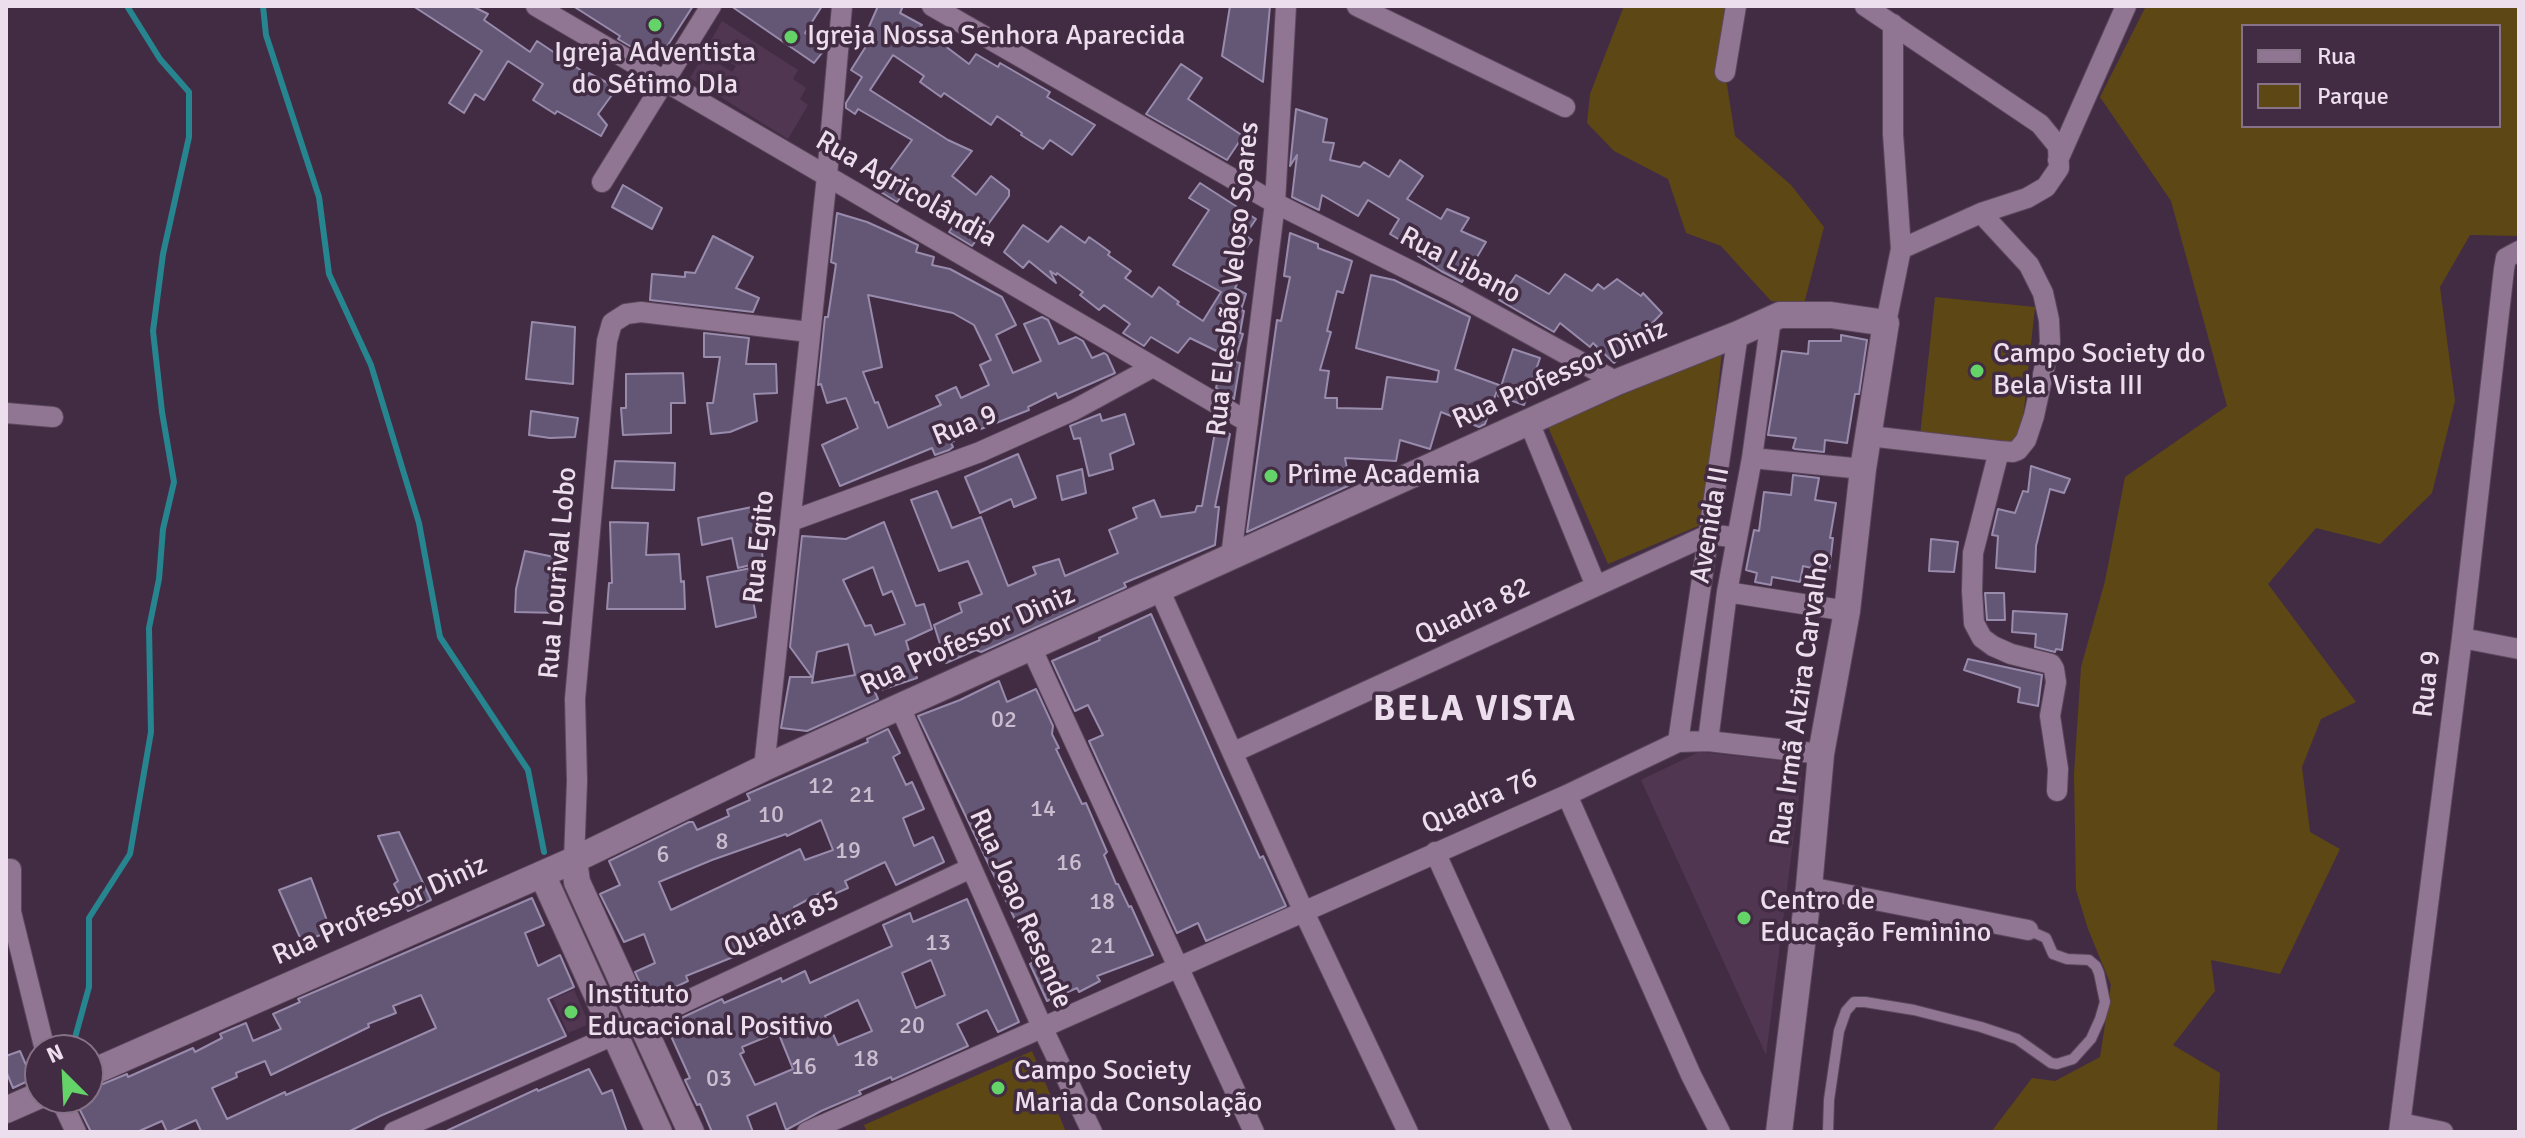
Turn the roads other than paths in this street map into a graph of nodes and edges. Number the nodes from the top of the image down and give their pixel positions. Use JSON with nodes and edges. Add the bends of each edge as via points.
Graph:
{"nodes":[{"id":1,"x":536,"y":6,"type":"edge"},
{"id":2,"x":711,"y":6,"type":"edge"},
{"id":3,"x":842,"y":6,"type":"edge"},
{"id":4,"x":932,"y":6,"type":"edge"},
{"id":5,"x":1286,"y":6,"type":"edge"},
{"id":6,"x":1357,"y":6,"type":"edge"},
{"id":7,"x":1736,"y":6,"type":"edge"},
{"id":8,"x":1865,"y":6,"type":"edge"},
{"id":9,"x":2126,"y":6,"type":"edge"},
{"id":10,"x":1893,"y":24,"type":"junction"},
{"id":11,"x":1725,"y":72,"type":"dead end"},
{"id":12,"x":664,"y":81,"type":"junction"},
{"id":13,"x":1565,"y":107,"type":"dead end"},
{"id":14,"x":2058,"y":160,"type":"junction"},
{"id":15,"x":827,"y":176,"type":"junction"},
{"id":16,"x":602,"y":182,"type":"dead end"},
{"id":17,"x":1275,"y":203,"type":"junction"},
{"id":18,"x":1981,"y":213,"type":"junction"},
{"id":19,"x":1901,"y":249,"type":"junction"},
{"id":20,"x":2519,"y":251,"type":"edge"},
{"id":21,"x":1771,"y":319,"type":"junction"},
{"id":22,"x":1886,"y":323,"type":"junction"},
{"id":23,"x":809,"y":332,"type":"junction"},
{"id":24,"x":1738,"y":334,"type":"junction"},
{"id":25,"x":1153,"y":367,"type":"junction"},
{"id":26,"x":1617,"y":382,"type":"junction"},
{"id":27,"x":6,"y":413,"type":"edge"},
{"id":28,"x":53,"y":417,"type":"dead end"},
{"id":29,"x":1248,"y":422,"type":"junction"},
{"id":30,"x":1529,"y":422,"type":"junction"},
{"id":31,"x":1869,"y":436,"type":"junction"},
{"id":32,"x":1999,"y":451,"type":"junction"},
{"id":33,"x":1752,"y":458,"type":"junction"},
{"id":34,"x":1863,"y":469,"type":"junction"},
{"id":35,"x":791,"y":521,"type":"junction"},
{"id":36,"x":1710,"y":534,"type":"junction"},
{"id":37,"x":1737,"y":538,"type":"junction"},
{"id":38,"x":1231,"y":557,"type":"junction"},
{"id":39,"x":1596,"y":586,"type":"junction"},
{"id":40,"x":1159,"y":589,"type":"junction"},
{"id":41,"x":1727,"y":592,"type":"junction"},
{"id":42,"x":1847,"y":611,"type":"junction"},
{"id":43,"x":2462,"y":638,"type":"junction"},
{"id":44,"x":1031,"y":647,"type":"junction"},
{"id":45,"x":2519,"y":649,"type":"edge"},
{"id":46,"x":900,"y":707,"type":"junction"},
{"id":47,"x":1708,"y":741,"type":"junction"},
{"id":48,"x":1678,"y":742,"type":"junction"},
{"id":49,"x":1234,"y":752,"type":"junction"},
{"id":50,"x":1821,"y":754,"type":"junction"},
{"id":51,"x":764,"y":768,"type":"junction"},
{"id":52,"x":2057,"y":791,"type":"dead end"},
{"id":53,"x":1567,"y":795,"type":"junction"},
{"id":54,"x":1435,"y":852,"type":"junction"},
{"id":55,"x":574,"y":860,"type":"junction"},
{"id":56,"x":971,"y":868,"type":"junction"},
{"id":57,"x":9,"y":869,"type":"edge"},
{"id":58,"x":542,"y":874,"type":"junction"},
{"id":59,"x":1809,"y":887,"type":"junction"},
{"id":60,"x":1303,"y":910,"type":"junction"},
{"id":61,"x":2028,"y":930,"type":"joint"},
{"id":62,"x":1179,"y":968,"type":"junction"},
{"id":63,"x":642,"y":1022,"type":"junction"},
{"id":64,"x":1043,"y":1029,"type":"junction"},
{"id":65,"x":41,"y":1034,"type":"edge"},
{"id":66,"x":616,"y":1034,"type":"junction"},
{"id":67,"x":104,"y":1067,"type":"edge"},
{"id":68,"x":2400,"y":1128,"type":"edge"},
{"id":69,"x":394,"y":1132,"type":"edge"},
{"id":70,"x":659,"y":1132,"type":"edge"},
{"id":71,"x":691,"y":1132,"type":"edge"},
{"id":72,"x":807,"y":1132,"type":"edge"},
{"id":73,"x":1092,"y":1132,"type":"edge"},
{"id":74,"x":1254,"y":1132,"type":"edge"},
{"id":75,"x":1408,"y":1132,"type":"edge"},
{"id":76,"x":1562,"y":1132,"type":"edge"},
{"id":77,"x":1720,"y":1132,"type":"edge"},
{"id":78,"x":1779,"y":1132,"type":"edge"},
{"id":79,"x":1828,"y":1132,"type":"edge"},
{"id":80,"x":2443,"y":1132,"type":"edge"}],
"edges":[{"from":1,"to":12,"type":"street","name":"Rua Agricolândia"},
{"from":2,"to":12,"type":"street"},
{"from":3,"to":15,"type":"street","name":"Rua Egito"},
{"from":4,"to":17,"type":"street","name":"Rua Libano"},
{"from":5,"to":17,"type":"street","name":"Rua Elesbão Veloso Soares"},
{"from":6,"to":13,"type":"street"},
{"from":7,"to":11,"type":"street"},
{"from":8,"to":10,"type":"street"},
{"from":9,"to":14,"type":"street"},
{"from":10,"to":14,"type":"street","via":[[2040,124],[2058,146]]},
{"from":10,"to":19,"type":"street"},
{"from":12,"to":15,"type":"street","name":"Rua Agricolândia"},
{"from":12,"to":16,"type":"street"},
{"from":14,"to":18,"type":"street","via":[[2059,168],[2046,187]]},
{"from":15,"to":23,"type":"street","name":"Rua Egito"},
{"from":15,"to":25,"type":"street","name":"Rua Agricolândia"},
{"from":17,"to":26,"type":"street","name":"Rua Libano"},
{"from":17,"to":29,"type":"street","name":"Rua Elesbão Veloso Soares"},
{"from":18,"to":19,"type":"street"},
{"from":18,"to":32,"type":"street","via":[[2029,265],[2049,320],[2050,342],[2029,434],[2018,450]]},
{"from":19,"to":22,"type":"street"},
{"from":20,"to":43,"type":"street","name":"Rua 9","via":[[2506,258],[2504,269]]},
{"from":21,"to":22,"type":"street","name":"Rua Professor Diniz","via":[[1786,313]]},
{"from":21,"to":24,"type":"street","name":"Rua Professor Diniz"},
{"from":21,"to":33,"type":"street","name":"Avenida II"},
{"from":22,"to":31,"type":"street","name":"Rua Irmã Alzira Carvalho"},
{"from":23,"to":35,"type":"street","name":"Rua Egito"},
{"from":23,"to":55,"type":"street","name":"Rua Lourival Lobo","via":[[641,312],[617,318],[609,332],[575,699]]},
{"from":24,"to":26,"type":"street","name":"Rua Professor Diniz"},
{"from":24,"to":36,"type":"street","name":"Avenida II"},
{"from":25,"to":29,"type":"street","name":"Rua Agricolândia"},
{"from":25,"to":35,"type":"street","name":"Rua 9","via":[[980,452]]},
{"from":26,"to":30,"type":"street","name":"Rua Professor Diniz"},
{"from":27,"to":28,"type":"street"},
{"from":29,"to":38,"type":"street","name":"Rua Elesbão Veloso Soares"},
{"from":30,"to":38,"type":"street","name":"Rua Professor Diniz"},
{"from":30,"to":39,"type":"street"},
{"from":31,"to":32,"type":"street"},
{"from":31,"to":34,"type":"street","name":"Rua Irmã Alzira Carvalho"},
{"from":32,"to":52,"type":"street","via":[[1973,553],[1974,623],[1993,646],[2054,669],[2050,716]]},
{"from":33,"to":34,"type":"street"},
{"from":33,"to":37,"type":"street","name":"Avenida II"},
{"from":34,"to":42,"type":"street","name":"Rua Irmã Alzira Carvalho"},
{"from":35,"to":51,"type":"street","name":"Rua Egito"},
{"from":36,"to":37,"type":"street"},
{"from":36,"to":39,"type":"street","name":"Quadra 82"},
{"from":36,"to":48,"type":"street","name":"Avenida II"},
{"from":37,"to":41,"type":"street","name":"Avenida II"},
{"from":38,"to":40,"type":"street","name":"Rua Professor Diniz"},
{"from":39,"to":49,"type":"street","name":"Quadra 82"},
{"from":40,"to":44,"type":"street","name":"Rua Professor Diniz"},
{"from":40,"to":49,"type":"street"},
{"from":41,"to":42,"type":"street"},
{"from":41,"to":47,"type":"street","name":"Avenida II"},
{"from":42,"to":50,"type":"street","name":"Rua Irmã Alzira Carvalho"},
{"from":43,"to":45,"type":"street"},
{"from":43,"to":68,"type":"street","name":"Rua 9"},
{"from":44,"to":46,"type":"street","name":"Rua Professor Diniz"},
{"from":44,"to":62,"type":"street"},
{"from":46,"to":51,"type":"street","name":"Rua Professor Diniz"},
{"from":46,"to":56,"type":"street","name":"Rua Joao Resende"},
{"from":47,"to":48,"type":"street"},
{"from":47,"to":50,"type":"street"},
{"from":48,"to":53,"type":"street","name":"Quadra 76"},
{"from":49,"to":60,"type":"street"},
{"from":50,"to":59,"type":"street","name":"Rua Irmã Alzira Carvalho"},
{"from":51,"to":55,"type":"street","name":"Rua Professor Diniz"},
{"from":53,"to":54,"type":"street","name":"Quadra 76"},
{"from":53,"to":77,"type":"street"},
{"from":54,"to":60,"type":"street","name":"Quadra 76"},
{"from":54,"to":76,"type":"street"},
{"from":55,"to":58,"type":"street","name":"Rua Professor Diniz"},
{"from":55,"to":63,"type":"street","via":[[577,882]]},
{"from":56,"to":63,"type":"street","name":"Quadra 85"},
{"from":56,"to":64,"type":"street","name":"Rua Joao Resende"},
{"from":57,"to":65,"type":"street","via":[[11,912]]},
{"from":58,"to":66,"type":"street"},
{"from":58,"to":67,"type":"street","name":"Rua Professor Diniz"},
{"from":59,"to":61,"type":"street"},
{"from":59,"to":78,"type":"street","name":"Rua Irmã Alzira Carvalho"},
{"from":60,"to":62,"type":"street","name":"Quadra 76"},
{"from":60,"to":75,"type":"street"},
{"from":61,"to":79,"type":"lane","via":[[2046,938],[2053,954],[2089,960],[2099,973],[2105,1002],[2100,1019],[2073,1059],[2051,1063],[2017,1039],[1981,1027],[1854,1002],[1839,1031]]},
{"from":62,"to":64,"type":"street","name":"Quadra 76"},
{"from":62,"to":74,"type":"street"},
{"from":63,"to":66,"type":"street","name":"Quadra 85"},
{"from":63,"to":71,"type":"street"},
{"from":64,"to":72,"type":"street","name":"Quadra 76"},
{"from":64,"to":73,"type":"street","name":"Rua Joao Resende"},
{"from":66,"to":69,"type":"street","name":"Quadra 85"},
{"from":66,"to":70,"type":"street"},
{"from":68,"to":80,"type":"street"}]}
